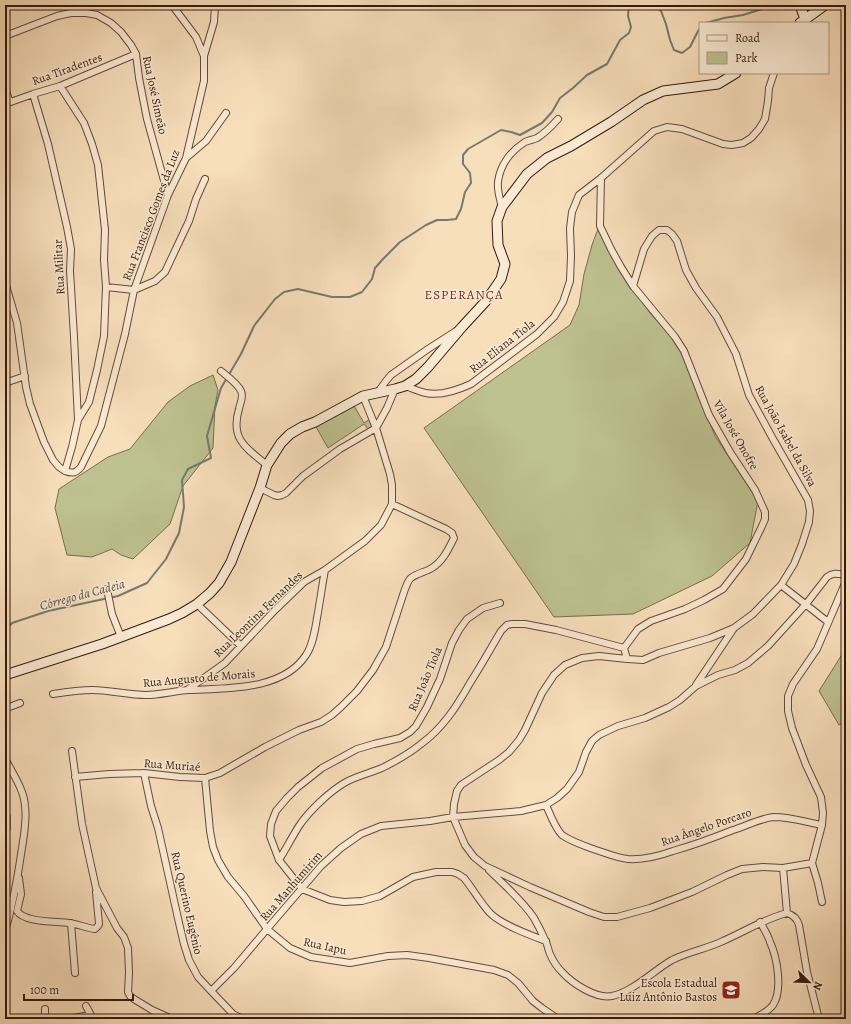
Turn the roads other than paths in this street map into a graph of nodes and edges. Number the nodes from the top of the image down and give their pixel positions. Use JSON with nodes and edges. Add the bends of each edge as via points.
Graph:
{"nodes":[{"id":1,"x":171,"y":5,"type":"edge"},
{"id":2,"x":215,"y":5,"type":"edge"},
{"id":3,"x":825,"y":5,"type":"edge"},
{"id":4,"x":801,"y":6,"type":"edge"},
{"id":5,"x":802,"y":21,"type":"edge"},
{"id":6,"x":5,"y":36,"type":"edge"},
{"id":7,"x":136,"y":54,"type":"junction"},
{"id":8,"x":204,"y":56,"type":"junction"},
{"id":9,"x":734,"y":74,"type":"edge"},
{"id":10,"x":774,"y":74,"type":"edge"},
{"id":11,"x":60,"y":86,"type":"junction"},
{"id":12,"x":5,"y":90,"type":"edge"},
{"id":13,"x":33,"y":94,"type":"junction"},
{"id":14,"x":8,"y":103,"type":"edge"},
{"id":15,"x":226,"y":113,"type":"dead end"},
{"id":16,"x":558,"y":119,"type":"dead end"},
{"id":17,"x":186,"y":158,"type":"junction"},
{"id":18,"x":601,"y":178,"type":"junction"},
{"id":19,"x":205,"y":179,"type":"dead end"},
{"id":20,"x":168,"y":195,"type":"junction"},
{"id":21,"x":502,"y":207,"type":"junction"},
{"id":22,"x":5,"y":282,"type":"edge"},
{"id":23,"x":633,"y":286,"type":"junction"},
{"id":24,"x":106,"y":287,"type":"junction"},
{"id":25,"x":134,"y":290,"type":"junction"},
{"id":26,"x":462,"y":327,"type":"junction"},
{"id":27,"x":223,"y":373,"type":"dead end"},
{"id":28,"x":25,"y":376,"type":"junction"},
{"id":29,"x":5,"y":383,"type":"edge"},
{"id":30,"x":405,"y":386,"type":"junction"},
{"id":31,"x":395,"y":389,"type":"junction"},
{"id":32,"x":378,"y":392,"type":"junction"},
{"id":33,"x":363,"y":396,"type":"junction"},
{"id":34,"x":78,"y":420,"type":"junction"},
{"id":35,"x":376,"y":428,"type":"junction"},
{"id":36,"x":267,"y":464,"type":"junction"},
{"id":37,"x":65,"y":471,"type":"junction"},
{"id":38,"x":260,"y":488,"type":"junction"},
{"id":39,"x":392,"y":504,"type":"junction"},
{"id":40,"x":325,"y":570,"type":"junction"},
{"id":41,"x":846,"y":575,"type":"edge"},
{"id":42,"x":846,"y":581,"type":"edge"},
{"id":43,"x":781,"y":585,"type":"junction"},
{"id":44,"x":108,"y":592,"type":"dead end"},
{"id":45,"x":500,"y":603,"type":"dead end"},
{"id":46,"x":197,"y":604,"type":"junction"},
{"id":47,"x":806,"y":604,"type":"junction"},
{"id":48,"x":828,"y":622,"type":"junction"},
{"id":49,"x":734,"y":628,"type":"junction"},
{"id":50,"x":121,"y":637,"type":"junction"},
{"id":51,"x":241,"y":646,"type":"junction"},
{"id":52,"x":624,"y":648,"type":"junction"},
{"id":53,"x":626,"y":659,"type":"junction"},
{"id":54,"x":5,"y":675,"type":"edge"},
{"id":55,"x":696,"y":686,"type":"junction"},
{"id":56,"x":188,"y":690,"type":"junction"},
{"id":57,"x":53,"y":694,"type":"dead end"},
{"id":58,"x":20,"y":703,"type":"dead end"},
{"id":59,"x":5,"y":710,"type":"edge"},
{"id":60,"x":72,"y":751,"type":"dead end"},
{"id":61,"x":5,"y":758,"type":"edge"},
{"id":62,"x":144,"y":773,"type":"junction"},
{"id":63,"x":75,"y":777,"type":"junction"},
{"id":64,"x":205,"y":778,"type":"junction"},
{"id":65,"x":546,"y":805,"type":"junction"},
{"id":66,"x":5,"y":816,"type":"edge"},
{"id":67,"x":454,"y":817,"type":"junction"},
{"id":68,"x":822,"y":825,"type":"junction"},
{"id":69,"x":5,"y":829,"type":"edge"},
{"id":70,"x":279,"y":860,"type":"junction"},
{"id":71,"x":812,"y":863,"type":"junction"},
{"id":72,"x":485,"y":866,"type":"junction"},
{"id":73,"x":783,"y":868,"type":"junction"},
{"id":74,"x":18,"y":871,"type":"junction"},
{"id":75,"x":96,"y":888,"type":"junction"},
{"id":76,"x":302,"y":889,"type":"junction"},
{"id":77,"x":822,"y":902,"type":"dead end"},
{"id":78,"x":787,"y":913,"type":"junction"},
{"id":79,"x":760,"y":922,"type":"junction"},
{"id":80,"x":71,"y":923,"type":"junction"},
{"id":81,"x":267,"y":929,"type":"junction"},
{"id":82,"x":5,"y":932,"type":"edge"},
{"id":83,"x":546,"y":941,"type":"junction"},
{"id":84,"x":75,"y":973,"type":"dead end"},
{"id":85,"x":211,"y":991,"type":"junction"},
{"id":86,"x":86,"y":1006,"type":"dead end"},
{"id":87,"x":45,"y":1009,"type":"dead end"},
{"id":88,"x":92,"y":1017,"type":"edge"},
{"id":89,"x":45,"y":1019,"type":"edge"},
{"id":90,"x":68,"y":1019,"type":"edge"},
{"id":91,"x":172,"y":1019,"type":"edge"},
{"id":92,"x":243,"y":1019,"type":"edge"},
{"id":93,"x":558,"y":1019,"type":"edge"},
{"id":94,"x":753,"y":1019,"type":"edge"},
{"id":95,"x":819,"y":1019,"type":"edge"}],
"edges":[{"from":1,"to":8,"type":"street","name":"Rua Francisco Gomes da Luz","via":[[196,37]]},
{"from":2,"to":8,"type":"street","via":[[214,22]]},
{"from":3,"to":5,"type":"street"},
{"from":4,"to":5,"type":"street"},
{"from":6,"to":7,"type":"street","name":"Rua José Simeão","via":[[57,16],[86,13],[98,15],[111,23],[121,32]]},
{"from":7,"to":11,"type":"street","name":"Rua Tiradentes"},
{"from":7,"to":20,"type":"street","name":"Rua José Simeão","via":[[147,119]]},
{"from":8,"to":17,"type":"street","name":"Rua Francisco Gomes da Luz","via":[[204,81]]},
{"from":9,"to":21,"type":"street","via":[[718,84],[663,91],[643,100],[571,146],[547,158],[527,174]]},
{"from":10,"to":18,"type":"street","name":"Rua Eliana Tiola","via":[[765,119],[751,138],[743,143],[732,146],[682,129],[667,127],[654,131]]},
{"from":11,"to":13,"type":"street","name":"Rua Tiradentes"},
{"from":11,"to":24,"type":"street","via":[[84,124],[98,165],[105,230]]},
{"from":12,"to":14,"type":"street"},
{"from":13,"to":14,"type":"street","name":"Rua Tiradentes"},
{"from":13,"to":34,"type":"street","name":"Rua Militar","via":[[48,144],[71,249]]},
{"from":15,"to":17,"type":"street","via":[[206,141]]},
{"from":16,"to":21,"type":"street","via":[[552,127],[511,153],[502,168],[498,183]]},
{"from":17,"to":20,"type":"street","name":"Rua Francisco Gomes da Luz"},
{"from":18,"to":23,"type":"street","name":"Vila José Onofre","via":[[600,226]]},
{"from":18,"to":30,"type":"street","name":"Rua Eliana Tiola","via":[[579,195],[572,212],[570,281],[563,302],[554,317],[537,334],[471,384],[459,390],[427,394]]},
{"from":19,"to":25,"type":"street","via":[[165,272],[155,281]]},
{"from":20,"to":25,"type":"street","name":"Rua Francisco Gomes da Luz"},
{"from":21,"to":26,"type":"street","via":[[497,221],[498,245],[504,264],[501,279]]},
{"from":22,"to":28,"type":"street","via":[[17,323]]},
{"from":23,"to":43,"type":"street","name":"Rua João Isabel da Silva","via":[[644,249],[659,230],[667,230],[677,242],[686,270],[696,288],[717,317],[736,354],[749,395],[808,500],[809,522],[794,564]]},
{"from":23,"to":52,"type":"street","name":"Vila José Onofre","via":[[684,351],[709,415],[755,490],[765,512],[762,526],[746,559],[723,589],[685,609],[651,621],[638,629]]},
{"from":24,"to":25,"type":"street"},
{"from":24,"to":34,"type":"street","via":[[104,336],[97,370],[89,402]]},
{"from":25,"to":37,"type":"street","name":"Rua Francisco Gomes da Luz","via":[[101,426],[81,467],[74,473]]},
{"from":26,"to":30,"type":"street","via":[[428,367]]},
{"from":26,"to":32,"type":"street","via":[[391,375]]},
{"from":27,"to":36,"type":"street","via":[[239,388],[242,395],[236,421],[240,441]]},
{"from":28,"to":29,"type":"street"},
{"from":28,"to":37,"type":"street","via":[[30,404],[44,442],[53,460]]},
{"from":30,"to":31,"type":"street"},
{"from":31,"to":32,"type":"street"},
{"from":31,"to":35,"type":"street"},
{"from":32,"to":33,"type":"street"},
{"from":33,"to":35,"type":"street"},
{"from":33,"to":36,"type":"street","via":[[290,434]]},
{"from":34,"to":37,"type":"street"},
{"from":35,"to":38,"type":"street","via":[[340,448],[303,476],[286,493],[278,496]]},
{"from":35,"to":39,"type":"street","via":[[390,474]]},
{"from":36,"to":38,"type":"street"},
{"from":38,"to":46,"type":"street","via":[[231,562],[219,583]]},
{"from":39,"to":40,"type":"street","via":[[381,525],[371,535]]},
{"from":39,"to":64,"type":"street","name":"Rua Muriaé","via":[[446,529],[454,538],[440,562],[409,580],[386,647],[373,670],[357,691],[332,715],[265,747],[220,773]]},
{"from":40,"to":51,"type":"street","name":"Rua Leontina Fernandes","via":[[304,582]]},
{"from":40,"to":56,"type":"street","name":"Rua Augusto de Morais","via":[[315,632],[307,654],[298,666],[264,683],[243,687]]},
{"from":41,"to":47,"type":"street","via":[[832,574]]},
{"from":42,"to":48,"type":"street"},
{"from":43,"to":47,"type":"street"},
{"from":43,"to":49,"type":"street","name":"Rua João Isabel da Silva","via":[[753,614]]},
{"from":44,"to":50,"type":"street"},
{"from":45,"to":70,"type":"street","name":"Rua João Tiola","via":[[483,608],[467,619],[459,630],[427,707],[410,732],[400,738],[357,749],[341,757],[322,768],[287,798],[276,811],[271,824],[270,836]]},
{"from":46,"to":50,"type":"street","via":[[169,619]]},
{"from":46,"to":51,"type":"street"},
{"from":47,"to":48,"type":"street"},
{"from":47,"to":55,"type":"street","via":[[768,646],[748,663]]},
{"from":48,"to":68,"type":"street","via":[[817,649],[793,684],[788,696],[792,728],[821,797]]},
{"from":49,"to":53,"type":"street","name":"Rua João Isabel da Silva","via":[[643,660]]},
{"from":49,"to":55,"type":"street"},
{"from":50,"to":54,"type":"street"},
{"from":51,"to":56,"type":"street","name":"Rua Leontina Fernandes","via":[[224,663]]},
{"from":52,"to":53,"type":"street"},
{"from":52,"to":70,"type":"street","via":[[556,630],[525,624],[507,625],[445,722],[422,744],[402,758],[344,783],[334,790],[300,824]]},
{"from":53,"to":67,"type":"street","name":"Rua João Isabel da Silva","via":[[599,656],[582,658],[565,665],[554,675],[542,693],[525,730],[509,752],[461,785],[454,804]]},
{"from":55,"to":65,"type":"street","via":[[669,707],[599,735],[592,741],[579,772],[567,789]]},
{"from":56,"to":57,"type":"street","name":"Rua Augusto de Morais","via":[[148,695],[93,690]]},
{"from":58,"to":59,"type":"street"},
{"from":60,"to":63,"type":"street"},
{"from":61,"to":74,"type":"street","via":[[25,806],[24,835]]},
{"from":62,"to":63,"type":"street","name":"Rua Muriaé"},
{"from":62,"to":64,"type":"street","name":"Rua Muriaé"},
{"from":62,"to":85,"type":"street","name":"Rua Querino Eugênio","via":[[188,960],[198,977]]},
{"from":63,"to":75,"type":"street"},
{"from":64,"to":81,"type":"street","name":"Rua Iapu","via":[[210,831],[218,860]]},
{"from":65,"to":67,"type":"street","name":"Rua Manhumirim","via":[[522,811]]},
{"from":65,"to":68,"type":"street","name":"Rua Ângelo Porcaro","via":[[561,834],[610,855],[628,859],[645,858],[696,845],[754,822],[774,817]]},
{"from":66,"to":69,"type":"street"},
{"from":67,"to":72,"type":"street","via":[[465,845]]},
{"from":67,"to":76,"type":"street","name":"Rua Manhumirim","via":[[381,826],[361,834],[340,848]]},
{"from":68,"to":71,"type":"street"},
{"from":70,"to":76,"type":"street","name":"Rua João Tiola"},
{"from":71,"to":73,"type":"street"},
{"from":71,"to":77,"type":"street"},
{"from":72,"to":73,"type":"street","via":[[604,917],[617,917],[650,908],[742,869]]},
{"from":72,"to":83,"type":"street","via":[[524,905]]},
{"from":73,"to":78,"type":"street"},
{"from":74,"to":80,"type":"street","via":[[21,894],[17,911],[20,915],[37,920]]},
{"from":74,"to":82,"type":"street"},
{"from":75,"to":80,"type":"street","via":[[98,926],[95,929]]},
{"from":75,"to":91,"type":"street","via":[[128,948],[130,996]]},
{"from":76,"to":81,"type":"street","name":"Rua Manhumirim"},
{"from":76,"to":83,"type":"street","via":[[330,900],[362,901],[380,896],[413,877],[436,872],[452,872],[464,878],[491,914],[531,936]]},
{"from":78,"to":79,"type":"street"},
{"from":78,"to":95,"type":"street","via":[[798,921]]},
{"from":79,"to":83,"type":"street","via":[[724,941],[672,960],[630,988],[611,996],[588,991],[563,973],[551,956]]},
{"from":79,"to":94,"type":"street","via":[[776,958],[777,995],[773,1004]]},
{"from":80,"to":84,"type":"street"},
{"from":81,"to":85,"type":"street","name":"Rua Manhumirim"},
{"from":81,"to":93,"type":"street","name":"Rua Iapu","via":[[290,948],[311,957],[350,962],[407,955],[494,970],[508,975],[533,1001]]},
{"from":85,"to":92,"type":"street","name":"Rua Querino Eugênio","via":[[233,1014]]},
{"from":86,"to":88,"type":"street"},
{"from":87,"to":89,"type":"street"},
{"from":88,"to":90,"type":"street"}]}
